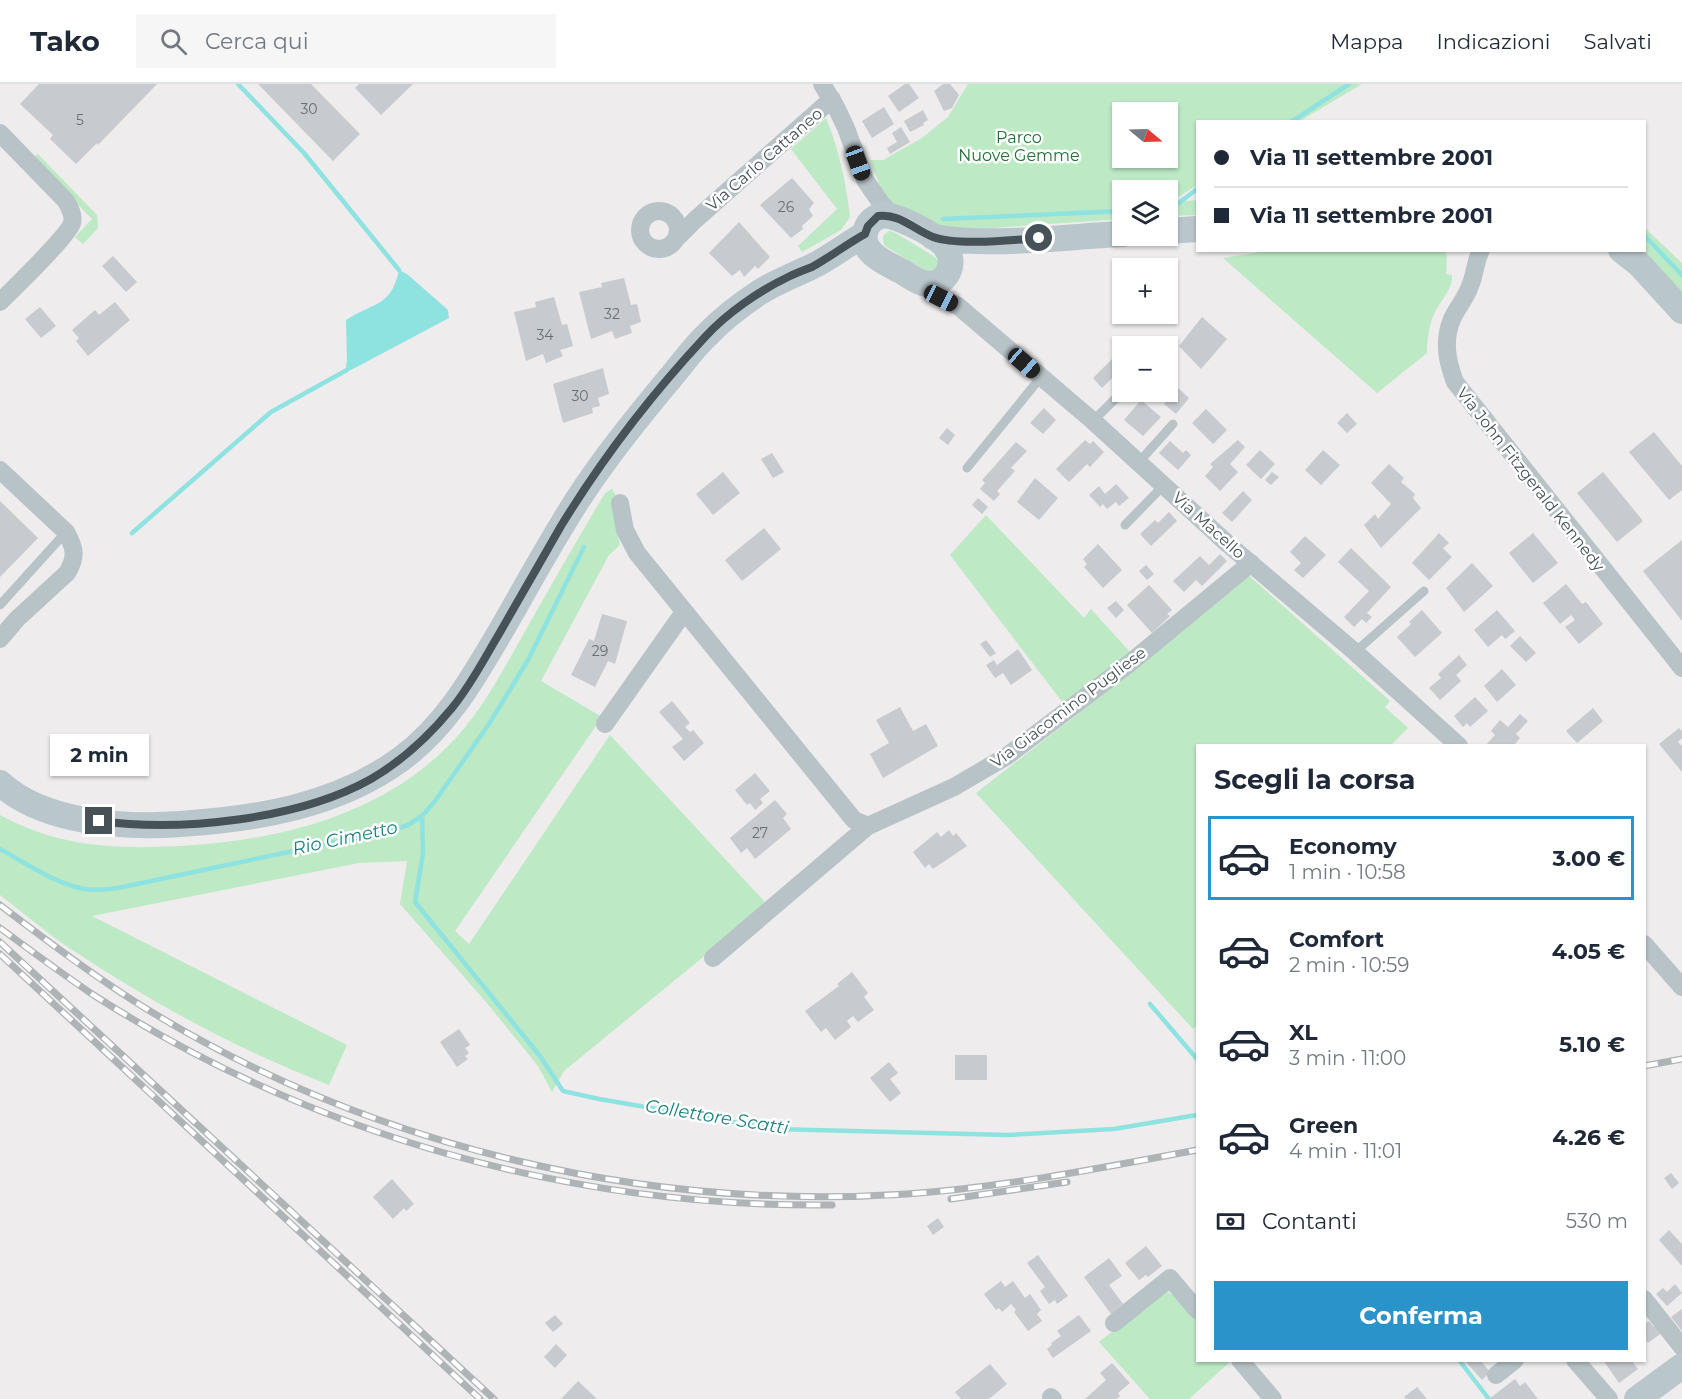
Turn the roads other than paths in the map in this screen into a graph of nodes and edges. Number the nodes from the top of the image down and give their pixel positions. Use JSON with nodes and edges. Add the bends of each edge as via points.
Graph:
{"nodes":[{"id":1,"x":827,"y":91,"type":"edge"},
{"id":2,"x":0,"y":133,"type":"edge"},
{"id":3,"x":695,"y":219,"type":"junction"},
{"id":4,"x":676,"y":222,"type":"junction"},
{"id":5,"x":876,"y":224,"type":"junction"},
{"id":6,"x":1196,"y":229,"type":"edge"},
{"id":7,"x":1178,"y":230,"type":"edge"},
{"id":8,"x":1112,"y":235,"type":"edge"},
{"id":9,"x":933,"y":237,"type":"junction"},
{"id":10,"x":674,"y":241,"type":"junction"},
{"id":11,"x":998,"y":241,"type":"junction"},
{"id":12,"x":1470,"y":252,"type":"edge"},
{"id":13,"x":1480,"y":252,"type":"edge"},
{"id":14,"x":1624,"y":252,"type":"edge"},
{"id":15,"x":878,"y":259,"type":"junction"},
{"id":16,"x":813,"y":266,"type":"junction"},
{"id":17,"x":949,"y":270,"type":"junction"},
{"id":18,"x":1474,"y":270,"type":"junction"},
{"id":19,"x":922,"y":283,"type":"junction"},
{"id":20,"x":0,"y":302,"type":"edge"},
{"id":21,"x":958,"y":306,"type":"junction"},
{"id":22,"x":1682,"y":311,"type":"edge"},
{"id":23,"x":1041,"y":377,"type":"junction"},
{"id":24,"x":1112,"y":402,"type":"edge"},
{"id":25,"x":1093,"y":421,"type":"junction"},
{"id":26,"x":1173,"y":424,"type":"dead end"},
{"id":27,"x":1139,"y":462,"type":"junction"},
{"id":28,"x":967,"y":468,"type":"dead end"},
{"id":29,"x":0,"y":470,"type":"edge"},
{"id":30,"x":1164,"y":485,"type":"junction"},
{"id":31,"x":620,"y":503,"type":"dead end"},
{"id":32,"x":1125,"y":525,"type":"dead end"},
{"id":33,"x":66,"y":532,"type":"junction"},
{"id":34,"x":1251,"y":563,"type":"junction"},
{"id":35,"x":1424,"y":591,"type":"dead end"},
{"id":36,"x":0,"y":605,"type":"edge"},
{"id":37,"x":684,"y":612,"type":"junction"},
{"id":38,"x":0,"y":639,"type":"edge"},
{"id":39,"x":1356,"y":652,"type":"junction"},
{"id":40,"x":1682,"y":668,"type":"edge"},
{"id":41,"x":605,"y":724,"type":"dead end"},
{"id":42,"x":1457,"y":744,"type":"edge"},
{"id":43,"x":0,"y":766,"type":"edge"},
{"id":44,"x":0,"y":783,"type":"edge"},
{"id":45,"x":83,"y":819,"type":"junction"},
{"id":46,"x":868,"y":826,"type":"junction"},
{"id":47,"x":1646,"y":946,"type":"edge"},
{"id":48,"x":713,"y":958,"type":"dead end"},
{"id":49,"x":1682,"y":987,"type":"edge"},
{"id":50,"x":1646,"y":1302,"type":"edge"},
{"id":51,"x":1196,"y":1309,"type":"edge"},
{"id":52,"x":1114,"y":1323,"type":"dead end"},
{"id":53,"x":1682,"y":1347,"type":"edge"},
{"id":54,"x":1242,"y":1362,"type":"edge"},
{"id":55,"x":1512,"y":1362,"type":"edge"},
{"id":56,"x":1577,"y":1362,"type":"edge"},
{"id":57,"x":1682,"y":1366,"type":"edge"},
{"id":58,"x":1496,"y":1375,"type":"dead end"},
{"id":59,"x":1273,"y":1399,"type":"edge"},
{"id":60,"x":1609,"y":1399,"type":"edge"},
{"id":61,"x":1637,"y":1399,"type":"edge"}],
"edges":[{"from":1,"to":3,"type":"street","name":"Via Carlo Cattaneo"},
{"from":1,"to":5,"type":"street","name":"Via Carlo Cattaneo","via":[[865,180],[881,203]]},
{"from":2,"to":20,"type":"street","via":[[66,201],[72,219],[65,234]]},
{"from":3,"to":4,"type":"street"},
{"from":3,"to":10,"type":"street","name":"Via Carlo Cattaneo"},
{"from":4,"to":10,"type":"street"},
{"from":4,"to":10,"type":"street","via":[[668,213],[656,211],[645,216],[640,227],[642,239],[651,247],[664,248]]},
{"from":5,"to":9,"type":"main road"},
{"from":5,"to":15,"type":"main road","via":[[865,243]]},
{"from":5,"to":16,"type":"main road"},
{"from":6,"to":7,"type":"main road"},
{"from":8,"to":11,"type":"main road"},
{"from":9,"to":11,"type":"main road"},
{"from":9,"to":17,"type":"main road","via":[[950,255]]},
{"from":11,"to":17,"type":"main road","via":[[963,255]]},
{"from":12,"to":18,"type":"street"},
{"from":13,"to":18,"type":"street","name":"Via John Fitzgerald Kennedy"},
{"from":14,"to":22,"type":"main road"},
{"from":15,"to":16,"type":"main road","via":[[846,259]]},
{"from":15,"to":19,"type":"main road"},
{"from":16,"to":45,"type":"main road","via":[[759,292],[706,335],[592,476],[471,683],[427,736],[402,758],[330,798],[284,811],[219,822],[154,826]]},
{"from":17,"to":19,"type":"main road","via":[[941,281]]},
{"from":17,"to":21,"type":"street","name":"Via Macello"},
{"from":18,"to":40,"type":"street","name":"Via John Fitzgerald Kennedy","via":[[1472,284],[1448,333],[1446,352],[1455,382]]},
{"from":19,"to":21,"type":"street","name":"Via Macello"},
{"from":21,"to":23,"type":"street","name":"Via Macello"},
{"from":23,"to":25,"type":"street","name":"Via Macello"},
{"from":23,"to":28,"type":"lane"},
{"from":24,"to":25,"type":"lane"},
{"from":25,"to":27,"type":"street","name":"Via Macello"},
{"from":26,"to":27,"type":"lane"},
{"from":27,"to":30,"type":"street","name":"Via Macello"},
{"from":29,"to":33,"type":"street"},
{"from":30,"to":32,"type":"lane"},
{"from":30,"to":34,"type":"street","name":"Via Macello"},
{"from":31,"to":37,"type":"street","via":[[625,530],[637,553]]},
{"from":33,"to":36,"type":"lane"},
{"from":33,"to":38,"type":"street","via":[[74,549],[72,564]]},
{"from":34,"to":39,"type":"street","name":"Via Macello"},
{"from":34,"to":46,"type":"street","name":"Via Giacomino Pugliese","via":[[1130,663],[1007,756]]},
{"from":35,"to":39,"type":"lane"},
{"from":37,"to":41,"type":"street"},
{"from":37,"to":46,"type":"street","via":[[854,820]]},
{"from":39,"to":42,"type":"street","name":"Via Macello"},
{"from":43,"to":45,"type":"main road","via":[[24,788]]},
{"from":44,"to":45,"type":"main road","via":[[24,800]]},
{"from":46,"to":48,"type":"street","name":"Via Giacomino Pugliese"},
{"from":47,"to":49,"type":"street"},
{"from":50,"to":53,"type":"street"},
{"from":51,"to":52,"type":"street","via":[[1170,1278]]},
{"from":54,"to":59,"type":"street"},
{"from":55,"to":58,"type":"street"},
{"from":56,"to":60,"type":"street"},
{"from":57,"to":61,"type":"main road"}]}
